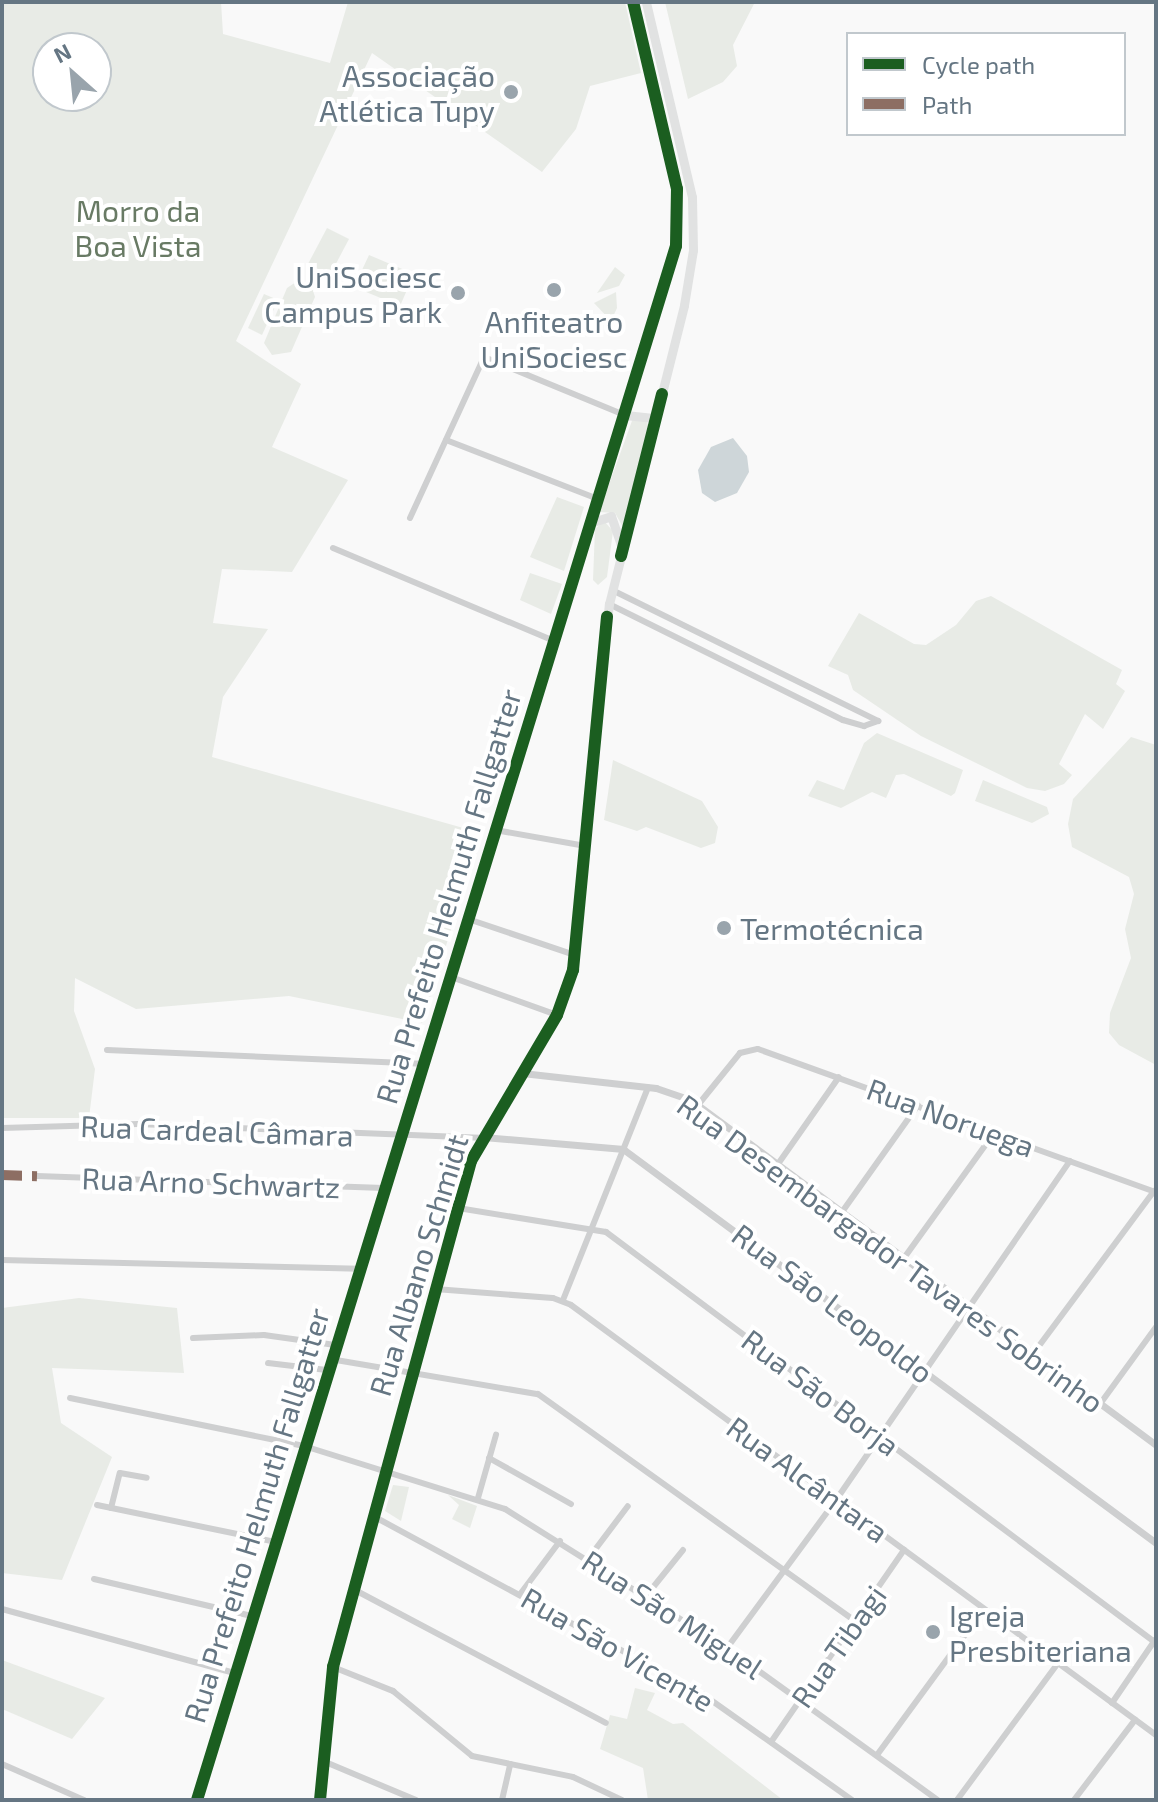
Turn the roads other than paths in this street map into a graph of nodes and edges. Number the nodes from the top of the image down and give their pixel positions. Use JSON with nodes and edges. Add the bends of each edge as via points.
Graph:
{"nodes":[{"id":1,"x":633,"y":2,"type":"edge"},
{"id":2,"x":646,"y":2,"type":"edge"},
{"id":3,"x":625,"y":415,"type":"junction"},
{"id":4,"x":656,"y":418,"type":"junction"},
{"id":5,"x":446,"y":440,"type":"junction"},
{"id":6,"x":598,"y":499,"type":"junction"},
{"id":7,"x":410,"y":518,"type":"dead end"},
{"id":8,"x":590,"y":525,"type":"junction"},
{"id":9,"x":333,"y":548,"type":"dead end"},
{"id":10,"x":621,"y":556,"type":"junction"},
{"id":11,"x":612,"y":590,"type":"junction"},
{"id":12,"x":609,"y":604,"type":"junction"},
{"id":13,"x":554,"y":641,"type":"junction"},
{"id":14,"x":791,"y":679,"type":"junction"},
{"id":15,"x":785,"y":691,"type":"junction"},
{"id":16,"x":495,"y":830,"type":"junction"},
{"id":17,"x":586,"y":846,"type":"junction"},
{"id":18,"x":468,"y":919,"type":"junction"},
{"id":19,"x":575,"y":955,"type":"junction"},
{"id":20,"x":450,"y":976,"type":"junction"},
{"id":21,"x":557,"y":1015,"type":"junction"},
{"id":22,"x":107,"y":1050,"type":"dead end"},
{"id":23,"x":422,"y":1064,"type":"junction"},
{"id":24,"x":522,"y":1073,"type":"junction"},
{"id":25,"x":839,"y":1077,"type":"junction"},
{"id":26,"x":648,"y":1087,"type":"junction"},
{"id":27,"x":698,"y":1105,"type":"junction"},
{"id":28,"x":918,"y":1105,"type":"junction"},
{"id":29,"x":2,"y":1128,"type":"edge"},
{"id":30,"x":994,"y":1133,"type":"junction"},
{"id":31,"x":400,"y":1137,"type":"junction"},
{"id":32,"x":480,"y":1138,"type":"junction"},
{"id":33,"x":623,"y":1149,"type":"junction"},
{"id":34,"x":1070,"y":1161,"type":"junction"},
{"id":35,"x":778,"y":1164,"type":"junction"},
{"id":36,"x":37,"y":1176,"type":"dead end"},
{"id":37,"x":384,"y":1188,"type":"junction"},
{"id":38,"x":1155,"y":1192,"type":"edge"},
{"id":39,"x":458,"y":1208,"type":"junction"},
{"id":40,"x":842,"y":1212,"type":"junction"},
{"id":41,"x":592,"y":1226,"type":"junction"},
{"id":42,"x":904,"y":1258,"type":"junction"},
{"id":43,"x":2,"y":1260,"type":"edge"},
{"id":44,"x":359,"y":1269,"type":"junction"},
{"id":45,"x":435,"y":1289,"type":"junction"},
{"id":46,"x":563,"y":1300,"type":"junction"},
{"id":47,"x":969,"y":1307,"type":"junction"},
{"id":48,"x":1156,"y":1327,"type":"edge"},
{"id":49,"x":1149,"y":1337,"type":"junction"},
{"id":50,"x":193,"y":1338,"type":"dead end"},
{"id":51,"x":1156,"y":1342,"type":"edge"},
{"id":52,"x":335,"y":1345,"type":"junction"},
{"id":53,"x":1033,"y":1354,"type":"junction"},
{"id":54,"x":330,"y":1359,"type":"junction"},
{"id":55,"x":268,"y":1363,"type":"dead end"},
{"id":56,"x":327,"y":1370,"type":"junction"},
{"id":57,"x":925,"y":1371,"type":"junction"},
{"id":58,"x":413,"y":1373,"type":"junction"},
{"id":59,"x":70,"y":1398,"type":"dead end"},
{"id":60,"x":1100,"y":1404,"type":"junction"},
{"id":61,"x":496,"y":1435,"type":"dead end"},
{"id":62,"x":880,"y":1437,"type":"junction"},
{"id":63,"x":1156,"y":1445,"type":"edge"},
{"id":64,"x":304,"y":1446,"type":"junction"},
{"id":65,"x":489,"y":1458,"type":"junction"},
{"id":66,"x":385,"y":1472,"type":"junction"},
{"id":67,"x":147,"y":1478,"type":"dead end"},
{"id":68,"x":478,"y":1498,"type":"junction"},
{"id":69,"x":836,"y":1500,"type":"junction"},
{"id":70,"x":571,"y":1504,"type":"dead end"},
{"id":71,"x":97,"y":1505,"type":"dead end"},
{"id":72,"x":628,"y":1506,"type":"dead end"},
{"id":73,"x":111,"y":1508,"type":"junction"},
{"id":74,"x":373,"y":1516,"type":"junction"},
{"id":75,"x":560,"y":1541,"type":"junction"},
{"id":76,"x":275,"y":1542,"type":"junction"},
{"id":77,"x":1156,"y":1543,"type":"edge"},
{"id":78,"x":683,"y":1550,"type":"dead end"},
{"id":79,"x":904,"y":1550,"type":"junction"},
{"id":80,"x":588,"y":1559,"type":"junction"},
{"id":81,"x":784,"y":1570,"type":"junction"},
{"id":82,"x":94,"y":1579,"type":"dead end"},
{"id":83,"x":353,"y":1589,"type":"junction"},
{"id":84,"x":521,"y":1593,"type":"junction"},
{"id":85,"x":646,"y":1596,"type":"junction"},
{"id":86,"x":2,"y":1609,"type":"edge"},
{"id":87,"x":984,"y":1609,"type":"junction"},
{"id":88,"x":252,"y":1616,"type":"junction"},
{"id":89,"x":855,"y":1621,"type":"junction"},
{"id":90,"x":1155,"y":1641,"type":"edge"},
{"id":91,"x":727,"y":1648,"type":"junction"},
{"id":92,"x":1058,"y":1663,"type":"junction"},
{"id":93,"x":333,"y":1667,"type":"junction"},
{"id":94,"x":235,"y":1673,"type":"junction"},
{"id":95,"x":801,"y":1698,"type":"junction"},
{"id":96,"x":1112,"y":1703,"type":"junction"},
{"id":97,"x":1135,"y":1720,"type":"junction"},
{"id":98,"x":606,"y":1723,"type":"dead end"},
{"id":99,"x":1156,"y":1735,"type":"edge"},
{"id":100,"x":771,"y":1742,"type":"junction"},
{"id":101,"x":877,"y":1755,"type":"junction"},
{"id":102,"x":323,"y":1761,"type":"junction"},
{"id":103,"x":2,"y":1764,"type":"edge"},
{"id":104,"x":510,"y":1764,"type":"junction"},
{"id":105,"x":84,"y":1800,"type":"edge"},
{"id":106,"x":197,"y":1800,"type":"edge"},
{"id":107,"x":320,"y":1800,"type":"edge"},
{"id":108,"x":416,"y":1800,"type":"edge"},
{"id":109,"x":502,"y":1800,"type":"edge"},
{"id":110,"x":622,"y":1800,"type":"edge"},
{"id":111,"x":852,"y":1800,"type":"edge"},
{"id":112,"x":938,"y":1800,"type":"edge"},
{"id":113,"x":957,"y":1800,"type":"edge"},
{"id":114,"x":1074,"y":1800,"type":"edge"}],
"edges":[{"from":1,"to":3,"type":"main road","name":"Rua Prefeito Helmuth Fallgatter","via":[[676,181],[680,222]]},
{"from":2,"to":4,"type":"main road","name":"Rua Albano Schmidt","via":[[693,209],[689,281]]},
{"from":3,"to":4,"type":"main road"},
{"from":3,"to":5,"type":"street","via":[[484,357]]},
{"from":3,"to":6,"type":"main road","name":"Rua Prefeito Helmuth Fallgatter"},
{"from":4,"to":10,"type":"main road","name":"Rua Albano Schmidt"},
{"from":5,"to":6,"type":"street"},
{"from":5,"to":7,"type":"street"},
{"from":6,"to":8,"type":"main road","name":"Rua Prefeito Helmuth Fallgatter"},
{"from":8,"to":10,"type":"main road","via":[[600,515],[614,518]]},
{"from":8,"to":13,"type":"main road","name":"Rua Prefeito Helmuth Fallgatter"},
{"from":9,"to":13,"type":"street"},
{"from":10,"to":11,"type":"main road","name":"Rua Albano Schmidt"},
{"from":11,"to":12,"type":"main road","name":"Rua Albano Schmidt"},
{"from":11,"to":14,"type":"street"},
{"from":12,"to":15,"type":"street"},
{"from":12,"to":17,"type":"main road","name":"Rua Albano Schmidt"},
{"from":13,"to":16,"type":"main road","name":"Rua Prefeito Helmuth Fallgatter"},
{"from":14,"to":15,"type":"street"},
{"from":14,"to":15,"type":"street","via":[[878,721],[856,725]]},
{"from":16,"to":17,"type":"street"},
{"from":16,"to":18,"type":"main road","name":"Rua Prefeito Helmuth Fallgatter"},
{"from":17,"to":19,"type":"main road","name":"Rua Albano Schmidt"},
{"from":18,"to":19,"type":"street"},
{"from":18,"to":20,"type":"main road","name":"Rua Prefeito Helmuth Fallgatter"},
{"from":19,"to":21,"type":"main road","name":"Rua Albano Schmidt"},
{"from":20,"to":21,"type":"street"},
{"from":20,"to":23,"type":"main road","name":"Rua Prefeito Helmuth Fallgatter"},
{"from":21,"to":24,"type":"main road","name":"Rua Albano Schmidt"},
{"from":22,"to":23,"type":"street"},
{"from":23,"to":31,"type":"main road","name":"Rua Prefeito Helmuth Fallgatter"},
{"from":24,"to":26,"type":"street","name":"Rua Desembargador Tavares Sobrinho"},
{"from":24,"to":32,"type":"main road","name":"Rua Albano Schmidt"},
{"from":25,"to":27,"type":"street","name":"Rua Noruega","via":[[745,1049]]},
{"from":25,"to":28,"type":"street","name":"Rua Noruega"},
{"from":25,"to":35,"type":"street"},
{"from":26,"to":27,"type":"street","name":"Rua Desembargador Tavares Sobrinho"},
{"from":26,"to":33,"type":"street"},
{"from":27,"to":35,"type":"street","name":"Rua Desembargador Tavares Sobrinho"},
{"from":28,"to":30,"type":"street","name":"Rua Noruega"},
{"from":28,"to":40,"type":"street"},
{"from":29,"to":31,"type":"street","name":"Rua Cardeal Câmara","via":[[138,1124]]},
{"from":30,"to":34,"type":"street","name":"Rua Noruega"},
{"from":30,"to":42,"type":"street"},
{"from":31,"to":32,"type":"street","name":"Rua Cardeal Câmara"},
{"from":31,"to":37,"type":"main road","name":"Rua Prefeito Helmuth Fallgatter"},
{"from":32,"to":33,"type":"street"},
{"from":32,"to":39,"type":"main road","name":"Rua Albano Schmidt"},
{"from":33,"to":41,"type":"street"},
{"from":33,"to":57,"type":"street","name":"Rua São Leopoldo"},
{"from":34,"to":38,"type":"street","name":"Rua Noruega"},
{"from":34,"to":47,"type":"street"},
{"from":35,"to":40,"type":"street","name":"Rua Desembargador Tavares Sobrinho"},
{"from":36,"to":37,"type":"street","name":"Rua Arno Schwartz"},
{"from":37,"to":44,"type":"main road","name":"Rua Prefeito Helmuth Fallgatter"},
{"from":38,"to":53,"type":"street"},
{"from":39,"to":41,"type":"street","name":"Rua São Borja"},
{"from":39,"to":45,"type":"main road","name":"Rua Albano Schmidt"},
{"from":40,"to":42,"type":"street","name":"Rua Desembargador Tavares Sobrinho"},
{"from":41,"to":46,"type":"street"},
{"from":41,"to":62,"type":"street","name":"Rua São Borja"},
{"from":42,"to":47,"type":"street","name":"Rua Desembargador Tavares Sobrinho"},
{"from":43,"to":44,"type":"street"},
{"from":44,"to":52,"type":"main road","name":"Rua Prefeito Helmuth Fallgatter"},
{"from":45,"to":46,"type":"street"},
{"from":45,"to":58,"type":"main road","name":"Rua Albano Schmidt"},
{"from":46,"to":69,"type":"street","name":"Rua Alcântara"},
{"from":47,"to":53,"type":"street","name":"Rua Desembargador Tavares Sobrinho"},
{"from":47,"to":57,"type":"street"},
{"from":48,"to":49,"type":"street"},
{"from":49,"to":51,"type":"street"},
{"from":49,"to":60,"type":"street"},
{"from":50,"to":52,"type":"street","via":[[264,1335]]},
{"from":52,"to":54,"type":"main road","name":"Rua Prefeito Helmuth Fallgatter"},
{"from":53,"to":60,"type":"street","name":"Rua Desembargador Tavares Sobrinho"},
{"from":54,"to":56,"type":"main road","name":"Rua Prefeito Helmuth Fallgatter"},
{"from":54,"to":58,"type":"street"},
{"from":55,"to":56,"type":"street"},
{"from":56,"to":64,"type":"main road","name":"Rua Prefeito Helmuth Fallgatter"},
{"from":57,"to":62,"type":"street"},
{"from":57,"to":77,"type":"street","name":"Rua São Leopoldo"},
{"from":58,"to":66,"type":"main road","name":"Rua Albano Schmidt"},
{"from":58,"to":81,"type":"street","via":[[546,1398]]},
{"from":59,"to":64,"type":"street","name":"Rua São Miguel"},
{"from":60,"to":63,"type":"street","name":"Rua Desembargador Tavares Sobrinho"},
{"from":61,"to":65,"type":"street"},
{"from":62,"to":69,"type":"street"},
{"from":62,"to":90,"type":"street","name":"Rua São Borja"},
{"from":64,"to":66,"type":"street","name":"Rua São Miguel"},
{"from":64,"to":76,"type":"main road","name":"Rua Prefeito Helmuth Fallgatter"},
{"from":65,"to":68,"type":"street"},
{"from":65,"to":70,"type":"street"},
{"from":66,"to":68,"type":"street","name":"Rua São Miguel"},
{"from":66,"to":74,"type":"main road","name":"Rua Albano Schmidt"},
{"from":67,"to":73,"type":"street","via":[[120,1473]]},
{"from":68,"to":75,"type":"street","name":"Rua São Miguel"},
{"from":69,"to":79,"type":"street","name":"Rua Alcântara"},
{"from":69,"to":81,"type":"street"},
{"from":71,"to":73,"type":"street"},
{"from":72,"to":80,"type":"street"},
{"from":73,"to":76,"type":"street"},
{"from":74,"to":83,"type":"main road","name":"Rua Albano Schmidt"},
{"from":74,"to":84,"type":"street","name":"Rua São Vicente"},
{"from":75,"to":80,"type":"street","name":"Rua São Miguel"},
{"from":75,"to":84,"type":"street"},
{"from":76,"to":88,"type":"main road","name":"Rua Prefeito Helmuth Fallgatter"},
{"from":78,"to":85,"type":"street"},
{"from":79,"to":87,"type":"street","name":"Rua Alcântara"},
{"from":79,"to":89,"type":"street","name":"Rua Tibagi"},
{"from":80,"to":85,"type":"street","name":"Rua São Miguel"},
{"from":81,"to":89,"type":"street"},
{"from":81,"to":91,"type":"street"},
{"from":82,"to":88,"type":"street"},
{"from":83,"to":93,"type":"main road","name":"Rua Albano Schmidt"},
{"from":83,"to":98,"type":"street"},
{"from":84,"to":100,"type":"street","name":"Rua São Vicente","via":[[701,1693]]},
{"from":85,"to":91,"type":"street","name":"Rua São Miguel"},
{"from":86,"to":94,"type":"street"},
{"from":87,"to":92,"type":"street","name":"Rua Alcântara"},
{"from":87,"to":101,"type":"street"},
{"from":88,"to":94,"type":"main road","name":"Rua Prefeito Helmuth Fallgatter"},
{"from":89,"to":95,"type":"street","name":"Rua Tibagi"},
{"from":90,"to":96,"type":"street"},
{"from":91,"to":95,"type":"street","name":"Rua São Miguel"},
{"from":92,"to":96,"type":"street","name":"Rua Alcântara"},
{"from":92,"to":113,"type":"street"},
{"from":93,"to":102,"type":"main road","name":"Rua Albano Schmidt"},
{"from":93,"to":104,"type":"street","via":[[393,1691],[472,1756]]},
{"from":94,"to":106,"type":"main road","name":"Rua Prefeito Helmuth Fallgatter"},
{"from":95,"to":100,"type":"street","name":"Rua Tibagi"},
{"from":95,"to":101,"type":"street","name":"Rua São Miguel"},
{"from":96,"to":97,"type":"street","name":"Rua Alcântara"},
{"from":97,"to":99,"type":"street","name":"Rua Alcântara"},
{"from":97,"to":114,"type":"street"},
{"from":100,"to":111,"type":"street","name":"Rua São Vicente"},
{"from":101,"to":112,"type":"street","name":"Rua São Miguel"},
{"from":102,"to":107,"type":"main road","name":"Rua Albano Schmidt"},
{"from":102,"to":108,"type":"street"},
{"from":103,"to":105,"type":"street"},
{"from":104,"to":109,"type":"street"},
{"from":104,"to":110,"type":"street","via":[[573,1777]]}]}
